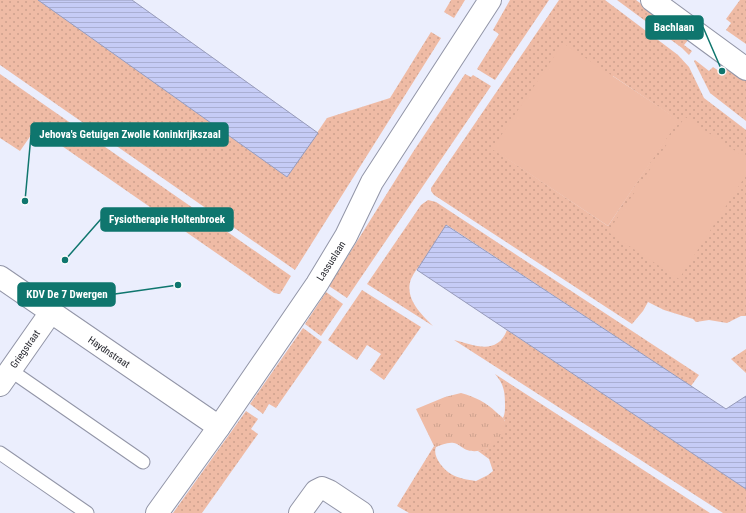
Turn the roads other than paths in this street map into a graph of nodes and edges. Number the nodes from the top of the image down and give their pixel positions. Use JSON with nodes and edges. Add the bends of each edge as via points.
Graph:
{"nodes":[{"id":1,"x":490,"y":0,"type":"edge"},
{"id":2,"x":652,"y":0,"type":"edge"},
{"id":3,"x":746,"y":69,"type":"edge"},
{"id":4,"x":0,"y":277,"type":"edge"},
{"id":5,"x":51,"y":312,"type":"junction"},
{"id":6,"x":5,"y":378,"type":"edge"},
{"id":7,"x":219,"y":427,"type":"junction"},
{"id":8,"x":0,"y":453,"type":"edge"},
{"id":9,"x":143,"y":462,"type":"dead end"},
{"id":10,"x":87,"y":513,"type":"edge"},
{"id":11,"x":157,"y":513,"type":"edge"},
{"id":12,"x":300,"y":513,"type":"edge"},
{"id":13,"x":362,"y":513,"type":"edge"}],
"edges":[{"from":1,"to":7,"type":"street","name":"Lassuslaan","via":[[372,182],[346,236],[317,284]]},
{"from":2,"to":3,"type":"street"},
{"from":4,"to":5,"type":"street","name":"Haydnstraat"},
{"from":5,"to":6,"type":"street","name":"Griegstraat"},
{"from":5,"to":7,"type":"street","name":"Haydnstraat"},
{"from":6,"to":9,"type":"lane"},
{"from":7,"to":11,"type":"street","name":"Lassuslaan"},
{"from":8,"to":10,"type":"lane"},
{"from":12,"to":13,"type":"street","via":[[316,490],[322,488]]}]}
